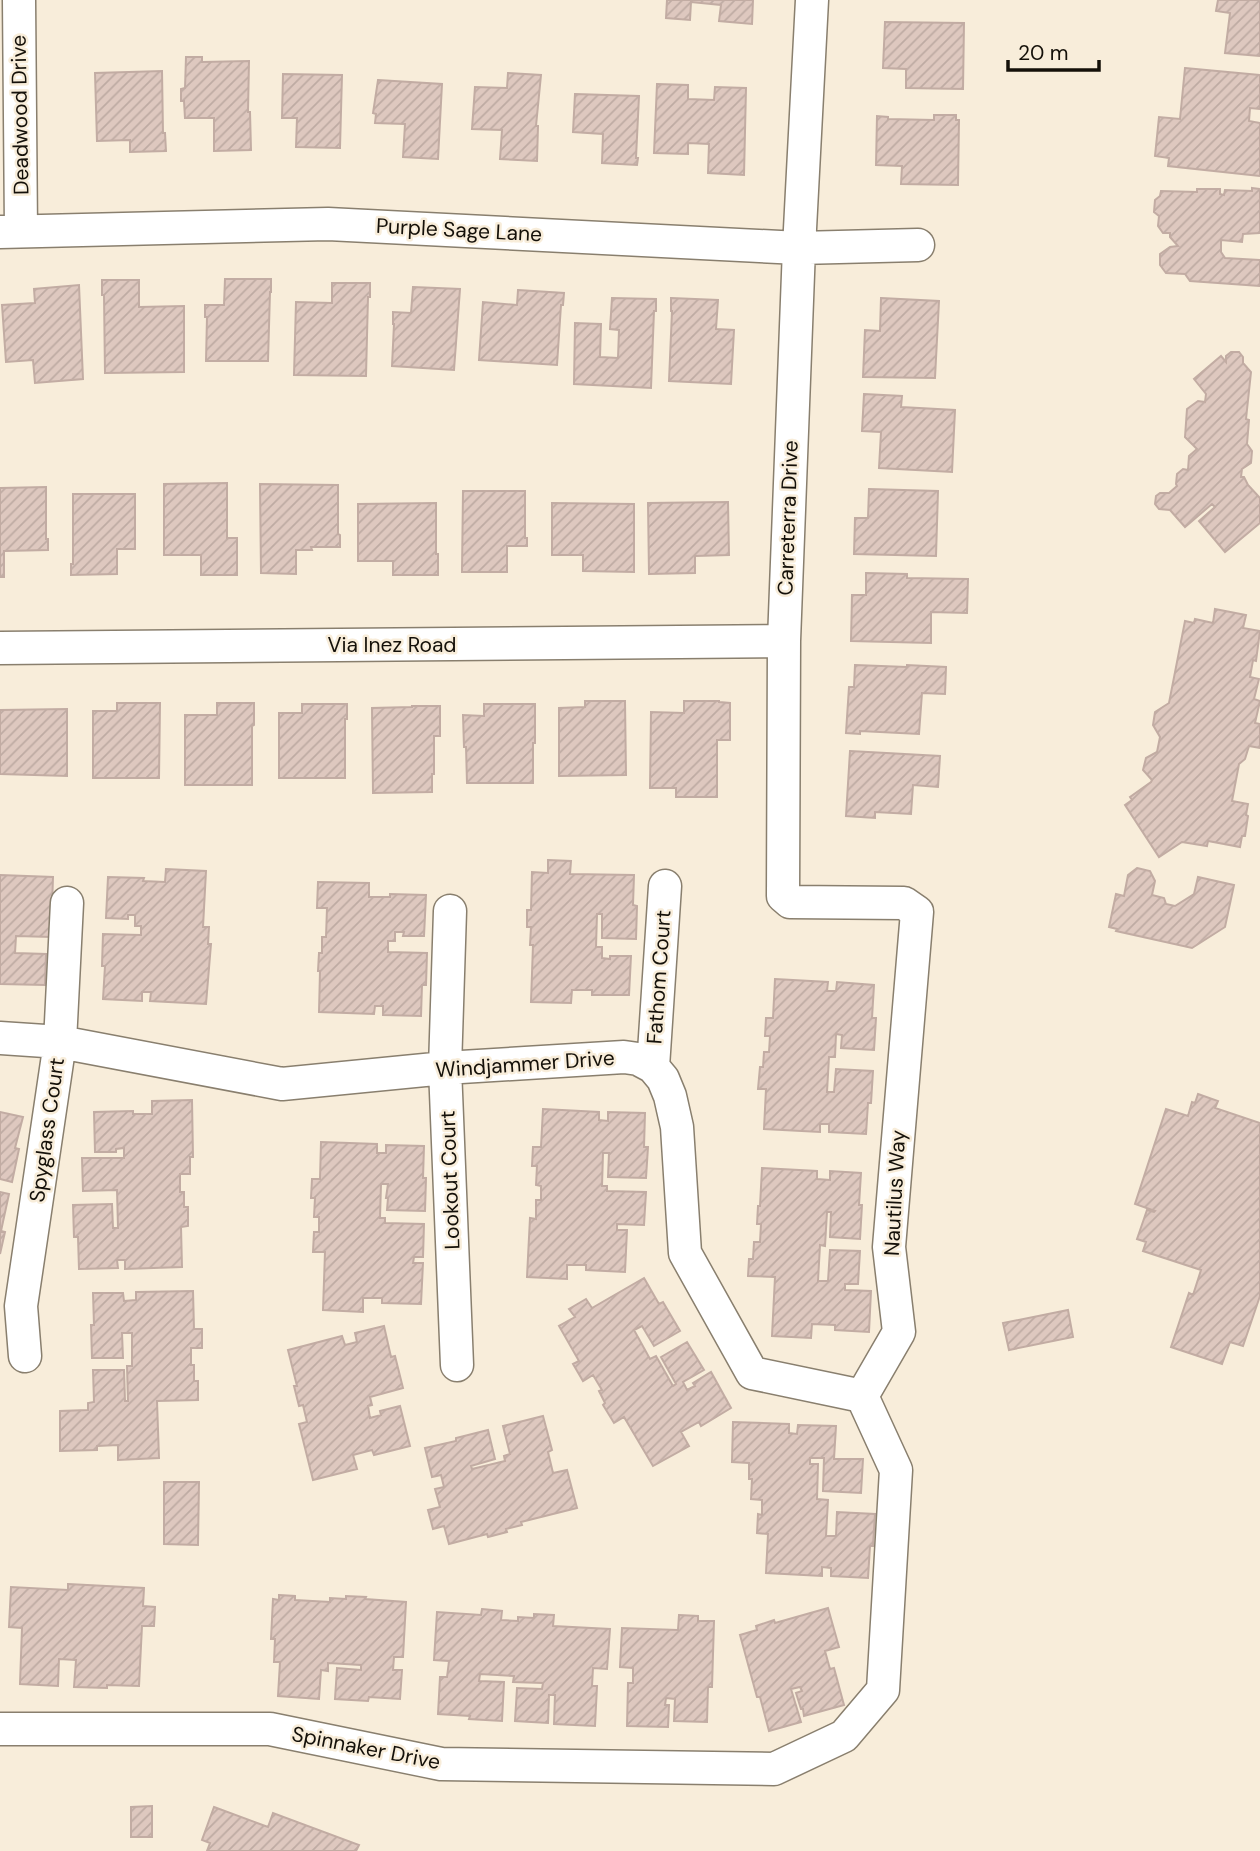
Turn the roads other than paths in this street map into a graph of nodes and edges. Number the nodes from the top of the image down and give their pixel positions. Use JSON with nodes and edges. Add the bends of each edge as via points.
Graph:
{"nodes":[{"id":1,"x":19,"y":0,"type":"edge"},
{"id":2,"x":812,"y":0,"type":"edge"},
{"id":3,"x":11,"y":231,"type":"edge"},
{"id":4,"x":918,"y":245,"type":"dead end"},
{"id":5,"x":799,"y":248,"type":"junction"},
{"id":6,"x":784,"y":641,"type":"junction"},
{"id":7,"x":0,"y":648,"type":"edge"},
{"id":8,"x":665,"y":886,"type":"dead end"},
{"id":9,"x":67,"y":903,"type":"dead end"},
{"id":10,"x":450,"y":911,"type":"dead end"},
{"id":11,"x":917,"y":912,"type":"joint"},
{"id":12,"x":0,"y":1038,"type":"edge"},
{"id":13,"x":60,"y":1042,"type":"junction"},
{"id":14,"x":653,"y":1067,"type":"junction"},
{"id":15,"x":445,"y":1068,"type":"junction"},
{"id":16,"x":25,"y":1356,"type":"dead end"},
{"id":17,"x":457,"y":1365,"type":"dead end"},
{"id":18,"x":862,"y":1396,"type":"junction"},
{"id":19,"x":0,"y":1729,"type":"edge"}],
"edges":[{"from":1,"to":3,"type":"street","name":"Deadwood Drive"},
{"from":2,"to":5,"type":"street","name":"Carreterra Drive"},
{"from":3,"to":5,"type":"street","name":"Purple Sage Lane","via":[[328,224]]},
{"from":4,"to":5,"type":"street","name":"Purple Sage Lane"},
{"from":5,"to":6,"type":"street","name":"Carreterra Drive"},
{"from":6,"to":7,"type":"street","name":"Via Inez Road"},
{"from":6,"to":11,"type":"street","name":"Carreterra Drive","via":[[783,896],[790,902],[904,903]]},
{"from":8,"to":14,"type":"street","name":"Fathom Court"},
{"from":9,"to":13,"type":"street","name":"Spyglass Court"},
{"from":10,"to":15,"type":"street","name":"Lookout Court"},
{"from":11,"to":18,"type":"street","name":"Nautilus Way","via":[[889,1247],[899,1332]]},
{"from":12,"to":13,"type":"street","name":"Windjammer Drive"},
{"from":13,"to":15,"type":"street","name":"Windjammer Drive","via":[[282,1084]]},
{"from":13,"to":16,"type":"street","name":"Spyglass Court","via":[[20,1306]]},
{"from":14,"to":15,"type":"street","name":"Windjammer Drive","via":[[624,1057]]},
{"from":14,"to":18,"type":"street","via":[[670,1096],[677,1127],[685,1253],[752,1373]]},
{"from":15,"to":17,"type":"street","name":"Lookout Court"},
{"from":18,"to":19,"type":"street","name":"Spinnaker Drive","via":[[895,1469],[883,1690],[844,1735],[774,1769],[441,1764],[270,1729]]}]}
